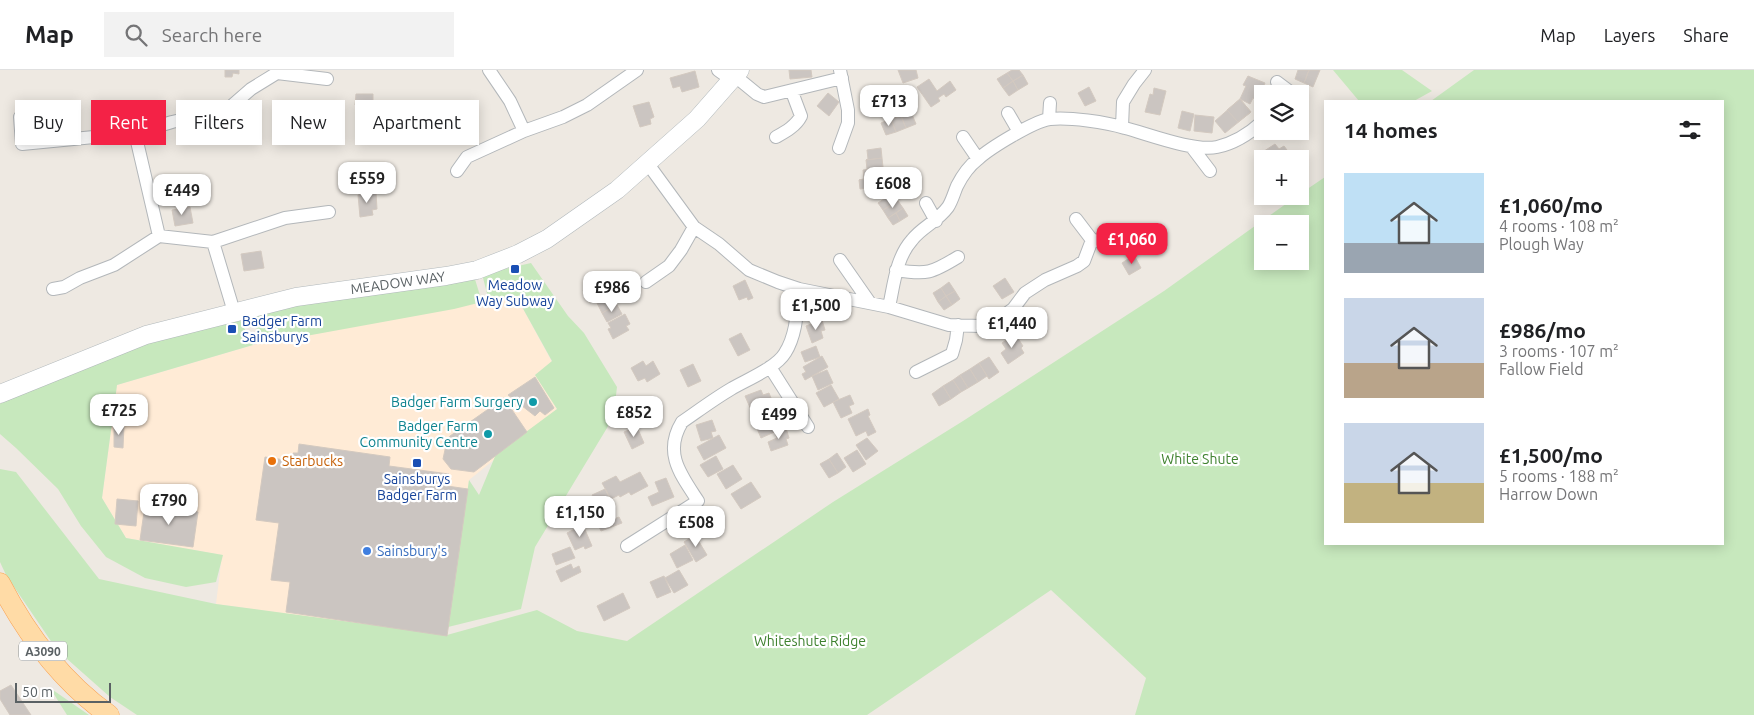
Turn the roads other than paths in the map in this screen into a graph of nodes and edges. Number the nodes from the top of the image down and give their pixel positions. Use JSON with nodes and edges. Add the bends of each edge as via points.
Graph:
{"nodes":[{"id":1,"x":489,"y":70,"type":"edge"},
{"id":2,"x":637,"y":70,"type":"edge"},
{"id":3,"x":1145,"y":70,"type":"edge"},
{"id":4,"x":731,"y":74,"type":"edge"},
{"id":5,"x":841,"y":74,"type":"edge"},
{"id":6,"x":327,"y":79,"type":"dead end"},
{"id":7,"x":792,"y":92,"type":"junction"},
{"id":8,"x":1050,"y":103,"type":"dead end"},
{"id":9,"x":1008,"y":113,"type":"dead end"},
{"id":10,"x":1049,"y":119,"type":"junction"},
{"id":11,"x":166,"y":124,"type":"edge"},
{"id":12,"x":1122,"y":127,"type":"junction"},
{"id":13,"x":1254,"y":128,"type":"edge"},
{"id":14,"x":524,"y":131,"type":"junction"},
{"id":15,"x":1019,"y":132,"type":"junction"},
{"id":16,"x":776,"y":137,"type":"dead end"},
{"id":17,"x":963,"y":137,"type":"dead end"},
{"id":18,"x":138,"y":145,"type":"edge"},
{"id":19,"x":1191,"y":146,"type":"junction"},
{"id":20,"x":839,"y":148,"type":"dead end"},
{"id":21,"x":978,"y":159,"type":"junction"},
{"id":22,"x":648,"y":164,"type":"junction"},
{"id":23,"x":457,"y":171,"type":"dead end"},
{"id":24,"x":1210,"y":172,"type":"dead end"},
{"id":25,"x":926,"y":203,"type":"dead end"},
{"id":26,"x":329,"y":212,"type":"dead end"},
{"id":27,"x":1076,"y":220,"type":"dead end"},
{"id":28,"x":936,"y":221,"type":"junction"},
{"id":29,"x":694,"y":227,"type":"junction"},
{"id":30,"x":159,"y":236,"type":"junction"},
{"id":31,"x":1116,"y":237,"type":"dead end"},
{"id":32,"x":1092,"y":240,"type":"junction"},
{"id":33,"x":213,"y":242,"type":"junction"},
{"id":34,"x":958,"y":257,"type":"dead end"},
{"id":35,"x":840,"y":260,"type":"dead end"},
{"id":36,"x":896,"y":270,"type":"junction"},
{"id":37,"x":646,"y":282,"type":"dead end"},
{"id":38,"x":799,"y":288,"type":"junction"},
{"id":39,"x":53,"y":289,"type":"dead end"},
{"id":40,"x":870,"y":303,"type":"junction"},
{"id":41,"x":889,"y":307,"type":"junction"},
{"id":42,"x":234,"y":312,"type":"junction"},
{"id":43,"x":958,"y":325,"type":"junction"},
{"id":44,"x":770,"y":367,"type":"junction"},
{"id":45,"x":916,"y":372,"type":"dead end"},
{"id":46,"x":0,"y":394,"type":"edge"},
{"id":47,"x":809,"y":428,"type":"dead end"},
{"id":48,"x":709,"y":493,"type":"dead end"},
{"id":49,"x":698,"y":500,"type":"junction"},
{"id":50,"x":627,"y":546,"type":"dead end"},
{"id":51,"x":0,"y":583,"type":"edge"},
{"id":52,"x":109,"y":715,"type":"edge"}],
"edges":[{"from":1,"to":14,"type":"street","via":[[510,101]]},
{"from":2,"to":14,"type":"street","via":[[587,105]]},
{"from":3,"to":12,"type":"street","via":[[1123,102]]},
{"from":4,"to":7,"type":"street","via":[[764,98]]},
{"from":4,"to":22,"type":"street","name":"MEADOW WAY","via":[[697,119]]},
{"from":5,"to":7,"type":"street"},
{"from":5,"to":20,"type":"street","via":[[848,123]]},
{"from":6,"to":11,"type":"street","via":[[277,73],[228,109]]},
{"from":7,"to":16,"type":"street","via":[[800,120]]},
{"from":8,"to":10,"type":"street"},
{"from":9,"to":15,"type":"street"},
{"from":10,"to":12,"type":"street"},
{"from":10,"to":15,"type":"street"},
{"from":12,"to":19,"type":"street"},
{"from":13,"to":19,"type":"street","via":[[1236,141],[1215,148]]},
{"from":14,"to":23,"type":"street","via":[[467,157]]},
{"from":15,"to":21,"type":"street"},
{"from":17,"to":21,"type":"street"},
{"from":18,"to":30,"type":"street"},
{"from":19,"to":24,"type":"street"},
{"from":21,"to":28,"type":"street","via":[[958,184],[949,206]]},
{"from":22,"to":29,"type":"street"},
{"from":22,"to":42,"type":"street","name":"MEADOW WAY","via":[[547,239],[518,254],[470,271],[436,278],[296,297]]},
{"from":25,"to":28,"type":"street"},
{"from":26,"to":33,"type":"street","via":[[286,218]]},
{"from":27,"to":32,"type":"street"},
{"from":28,"to":36,"type":"street","via":[[913,239],[902,253]]},
{"from":29,"to":37,"type":"street","via":[[669,266]]},
{"from":29,"to":38,"type":"street","via":[[749,270]]},
{"from":30,"to":33,"type":"street"},
{"from":30,"to":39,"type":"street","via":[[114,265]]},
{"from":31,"to":32,"type":"street"},
{"from":32,"to":43,"type":"street","via":[[1084,261],[1045,280],[999,319],[980,326]]},
{"from":33,"to":42,"type":"street"},
{"from":34,"to":36,"type":"street","via":[[936,270],[919,274]]},
{"from":35,"to":40,"type":"street"},
{"from":36,"to":41,"type":"street"},
{"from":38,"to":40,"type":"street"},
{"from":38,"to":44,"type":"street","via":[[794,331],[785,354]]},
{"from":40,"to":41,"type":"street"},
{"from":41,"to":43,"type":"street"},
{"from":42,"to":46,"type":"street","name":"MEADOW WAY","via":[[146,335]]},
{"from":43,"to":45,"type":"street","via":[[952,354]]},
{"from":44,"to":47,"type":"street"},
{"from":44,"to":49,"type":"street","via":[[682,422],[679,427],[674,455],[679,472]]},
{"from":48,"to":49,"type":"street"},
{"from":49,"to":50,"type":"street"},
{"from":51,"to":52,"type":"main road","number":"A3090","via":[[49,660],[73,686]]}]}
